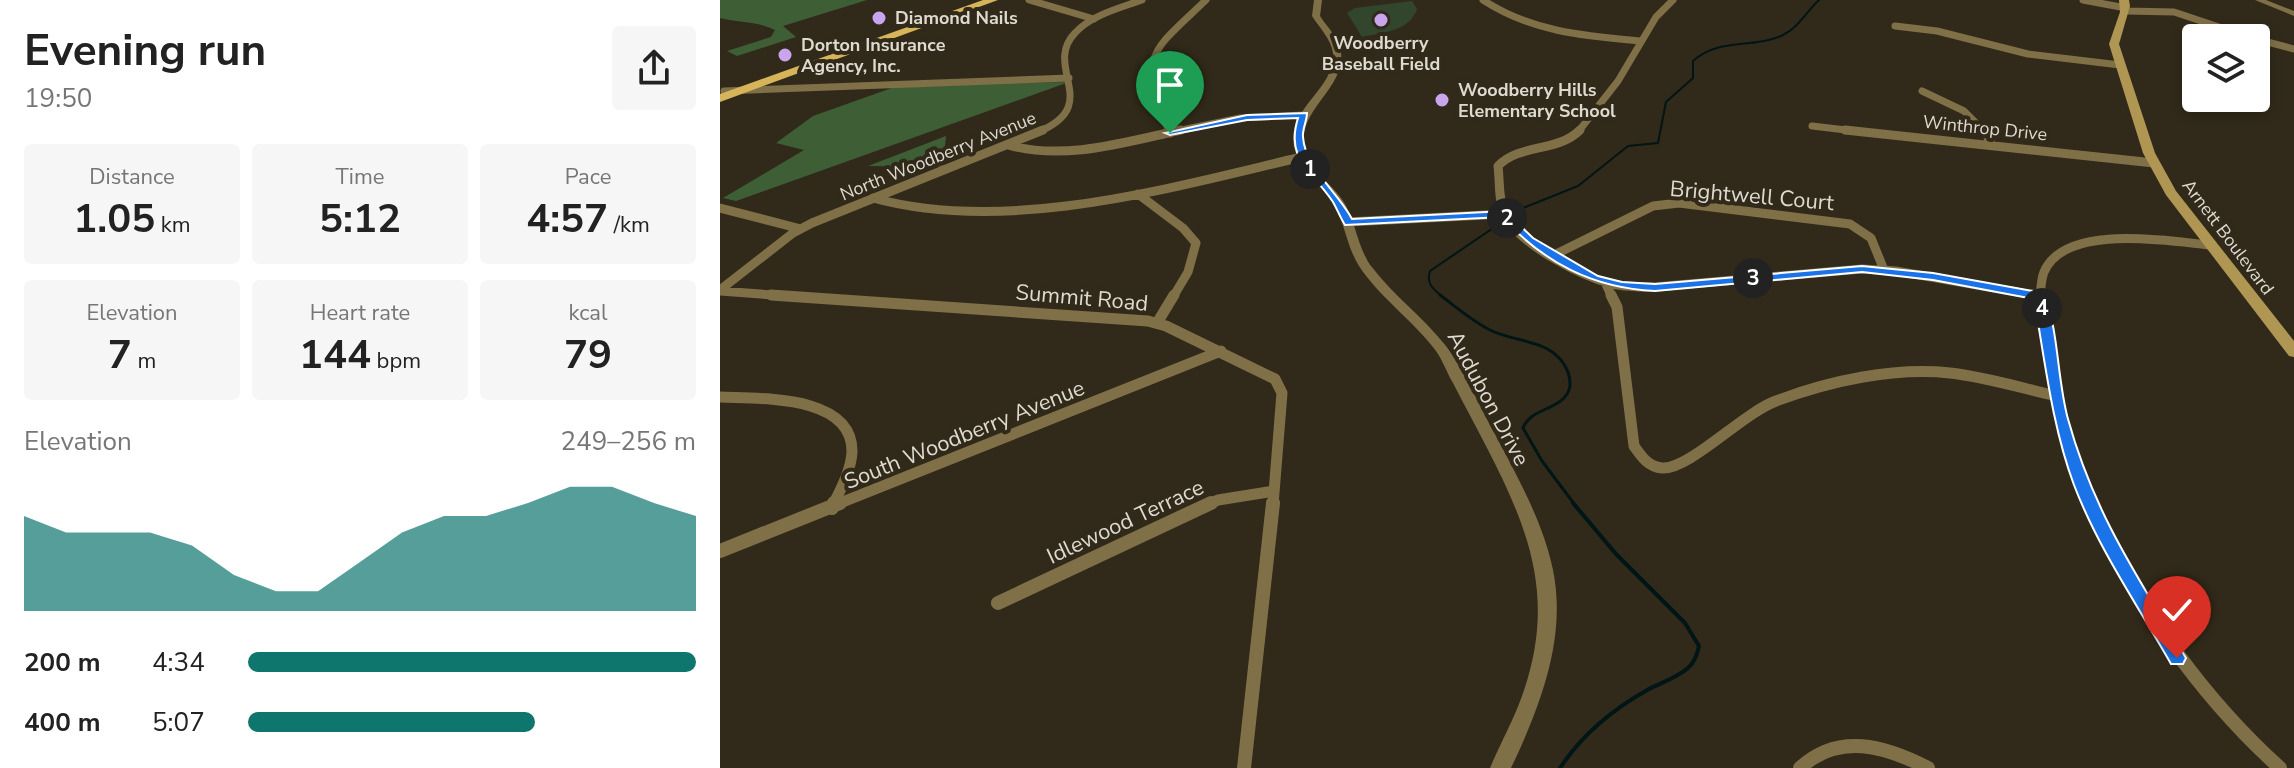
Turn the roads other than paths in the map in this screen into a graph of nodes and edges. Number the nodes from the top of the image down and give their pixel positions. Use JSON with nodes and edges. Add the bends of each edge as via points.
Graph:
{"nodes":[{"id":1,"x":993,"y":0,"type":"edge"},
{"id":2,"x":1029,"y":0,"type":"edge"},
{"id":3,"x":1142,"y":0,"type":"edge"},
{"id":4,"x":1206,"y":0,"type":"edge"},
{"id":5,"x":1318,"y":0,"type":"edge"},
{"id":6,"x":1483,"y":0,"type":"edge"},
{"id":7,"x":1673,"y":0,"type":"edge"},
{"id":8,"x":2083,"y":0,"type":"edge"},
{"id":9,"x":2147,"y":0,"type":"edge"},
{"id":10,"x":2259,"y":0,"type":"edge"},
{"id":11,"x":974,"y":2,"type":"edge"},
{"id":12,"x":2126,"y":6,"type":"edge"},
{"id":13,"x":2168,"y":10,"type":"junction"},
{"id":14,"x":2294,"y":14,"type":"edge"},
{"id":15,"x":1094,"y":19,"type":"junction"},
{"id":16,"x":2211,"y":24,"type":"edge"},
{"id":17,"x":1895,"y":26,"type":"dead end"},
{"id":18,"x":1641,"y":41,"type":"junction"},
{"id":19,"x":2270,"y":42,"type":"edge"},
{"id":20,"x":2294,"y":49,"type":"edge"},
{"id":21,"x":837,"y":55,"type":"junction"},
{"id":22,"x":804,"y":63,"type":"junction"},
{"id":23,"x":2120,"y":65,"type":"junction"},
{"id":24,"x":788,"y":74,"type":"junction"},
{"id":25,"x":1069,"y":78,"type":"junction"},
{"id":26,"x":749,"y":89,"type":"junction"},
{"id":27,"x":778,"y":90,"type":"junction"},
{"id":28,"x":1922,"y":91,"type":"dead end"},
{"id":29,"x":721,"y":94,"type":"edge"},
{"id":30,"x":1304,"y":115,"type":"junction"},
{"id":31,"x":1812,"y":126,"type":"dead end"},
{"id":32,"x":1170,"y":133,"type":"junction"},
{"id":33,"x":1008,"y":145,"type":"junction"},
{"id":34,"x":1992,"y":145,"type":"junction"},
{"id":35,"x":1302,"y":157,"type":"junction"},
{"id":36,"x":2154,"y":163,"type":"junction"},
{"id":37,"x":1138,"y":194,"type":"junction"},
{"id":38,"x":873,"y":198,"type":"junction"},
{"id":39,"x":720,"y":208,"type":"edge"},
{"id":40,"x":1505,"y":214,"type":"junction"},
{"id":41,"x":1348,"y":222,"type":"junction"},
{"id":42,"x":801,"y":229,"type":"junction"},
{"id":43,"x":2209,"y":245,"type":"junction"},
{"id":44,"x":1554,"y":255,"type":"junction"},
{"id":45,"x":1884,"y":270,"type":"junction"},
{"id":46,"x":1605,"y":282,"type":"junction"},
{"id":47,"x":720,"y":290,"type":"edge"},
{"id":48,"x":2040,"y":296,"type":"junction"},
{"id":49,"x":1157,"y":323,"type":"junction"},
{"id":50,"x":1221,"y":351,"type":"junction"},
{"id":51,"x":2294,"y":352,"type":"edge"},
{"id":52,"x":2057,"y":396,"type":"junction"},
{"id":53,"x":720,"y":397,"type":"edge"},
{"id":54,"x":1274,"y":491,"type":"junction"},
{"id":55,"x":832,"y":508,"type":"junction"},
{"id":56,"x":720,"y":551,"type":"edge"},
{"id":57,"x":998,"y":603,"type":"dead end"},
{"id":58,"x":1244,"y":768,"type":"edge"},
{"id":59,"x":1500,"y":768,"type":"edge"},
{"id":60,"x":1800,"y":768,"type":"edge"},
{"id":61,"x":1928,"y":768,"type":"edge"},
{"id":62,"x":2280,"y":768,"type":"edge"}],
"edges":[{"from":1,"to":11,"type":"main road"},
{"from":2,"to":15,"type":"street"},
{"from":3,"to":15,"type":"street","name":"North Woodberry Avenue"},
{"from":4,"to":32,"type":"street","via":[[1152,59],[1152,78]]},
{"from":5,"to":30,"type":"street","via":[[1316,16],[1332,37],[1337,57]]},
{"from":6,"to":18,"type":"street","via":[[1513,21],[1537,29]]},
{"from":7,"to":18,"type":"street","via":[[1651,20]]},
{"from":8,"to":12,"type":"street"},
{"from":9,"to":13,"type":"street"},
{"from":10,"to":14,"type":"street"},
{"from":11,"to":21,"type":"main road"},
{"from":12,"to":13,"type":"street"},
{"from":12,"to":23,"type":"main road","name":"Arnett Boulevard","via":[[2114,37]]},
{"from":13,"to":16,"type":"street"},
{"from":15,"to":25,"type":"street","name":"North Woodberry Avenue","via":[[1066,45]]},
{"from":17,"to":23,"type":"street","via":[[2028,54]]},
{"from":18,"to":40,"type":"street","via":[[1578,133],[1562,144],[1501,161]]},
{"from":19,"to":20,"type":"street"},
{"from":21,"to":22,"type":"main road"},
{"from":21,"to":24,"type":"main road"},
{"from":22,"to":26,"type":"main road"},
{"from":22,"to":29,"type":"main road"},
{"from":23,"to":36,"type":"main road","name":"Arnett Boulevard"},
{"from":24,"to":26,"type":"main road"},
{"from":24,"to":27,"type":"main road","via":[[770,86]]},
{"from":25,"to":27,"type":"street"},
{"from":25,"to":33,"type":"street","name":"North Woodberry Avenue","via":[[1073,103],[1068,115],[1049,129]]},
{"from":26,"to":27,"type":"street"},
{"from":26,"to":29,"type":"main road"},
{"from":27,"to":29,"type":"main road"},
{"from":28,"to":34,"type":"street","via":[[1979,120]]},
{"from":30,"to":32,"type":"street","via":[[1247,118]]},
{"from":30,"to":35,"type":"street","via":[[1298,135]]},
{"from":31,"to":34,"type":"street","name":"Winthrop Drive"},
{"from":32,"to":33,"type":"street","via":[[1053,153]]},
{"from":33,"to":38,"type":"street","name":"North Woodberry Avenue"},
{"from":34,"to":36,"type":"street","name":"Winthrop Drive"},
{"from":35,"to":37,"type":"street"},
{"from":35,"to":41,"type":"street","name":"Audubon Drive"},
{"from":36,"to":43,"type":"main road","name":"Arnett Boulevard"},
{"from":37,"to":38,"type":"street","via":[[1011,211],[909,206]]},
{"from":37,"to":49,"type":"street","via":[[1196,243],[1188,272]]},
{"from":38,"to":42,"type":"street","name":"North Woodberry Avenue"},
{"from":39,"to":42,"type":"street"},
{"from":40,"to":41,"type":"street"},
{"from":40,"to":44,"type":"street","via":[[1529,240]]},
{"from":41,"to":59,"type":"street","name":"Audubon Drive","via":[[1367,268],[1444,353],[1520,504],[1543,567],[1547,617],[1540,669]]},
{"from":42,"to":47,"type":"street"},
{"from":43,"to":48,"type":"street","via":[[2111,240],[2068,247],[2045,264]]},
{"from":43,"to":51,"type":"main road","name":"Arnett Boulevard"},
{"from":44,"to":45,"type":"street","name":"Brightwell Court","via":[[1653,206],[1679,203],[1850,224],[1871,238]]},
{"from":44,"to":46,"type":"street"},
{"from":45,"to":46,"type":"street","via":[[1655,287]]},
{"from":45,"to":48,"type":"street"},
{"from":46,"to":52,"type":"street","via":[[1617,307],[1634,446],[1644,459],[1663,467],[1688,463],[1757,408],[1896,373],[1949,372]]},
{"from":47,"to":49,"type":"street","name":"Summit Road"},
{"from":48,"to":52,"type":"street"},
{"from":49,"to":50,"type":"street","name":"Summit Road"},
{"from":50,"to":54,"type":"street","name":"Summit Road","via":[[1268,373],[1280,387]]},
{"from":50,"to":55,"type":"street","name":"South Woodberry Avenue"},
{"from":52,"to":62,"type":"street","via":[[2081,486],[2148,611],[2191,678]]},
{"from":53,"to":55,"type":"street","via":[[795,402],[839,419],[852,449]]},
{"from":54,"to":57,"type":"street","name":"Idlewood Terrace","via":[[1218,500]]},
{"from":54,"to":58,"type":"street","name":"Summit Road"},
{"from":55,"to":56,"type":"street","name":"South Woodberry Avenue"},
{"from":60,"to":61,"type":"street","via":[[1809,758],[1844,745],[1889,749]]}]}
